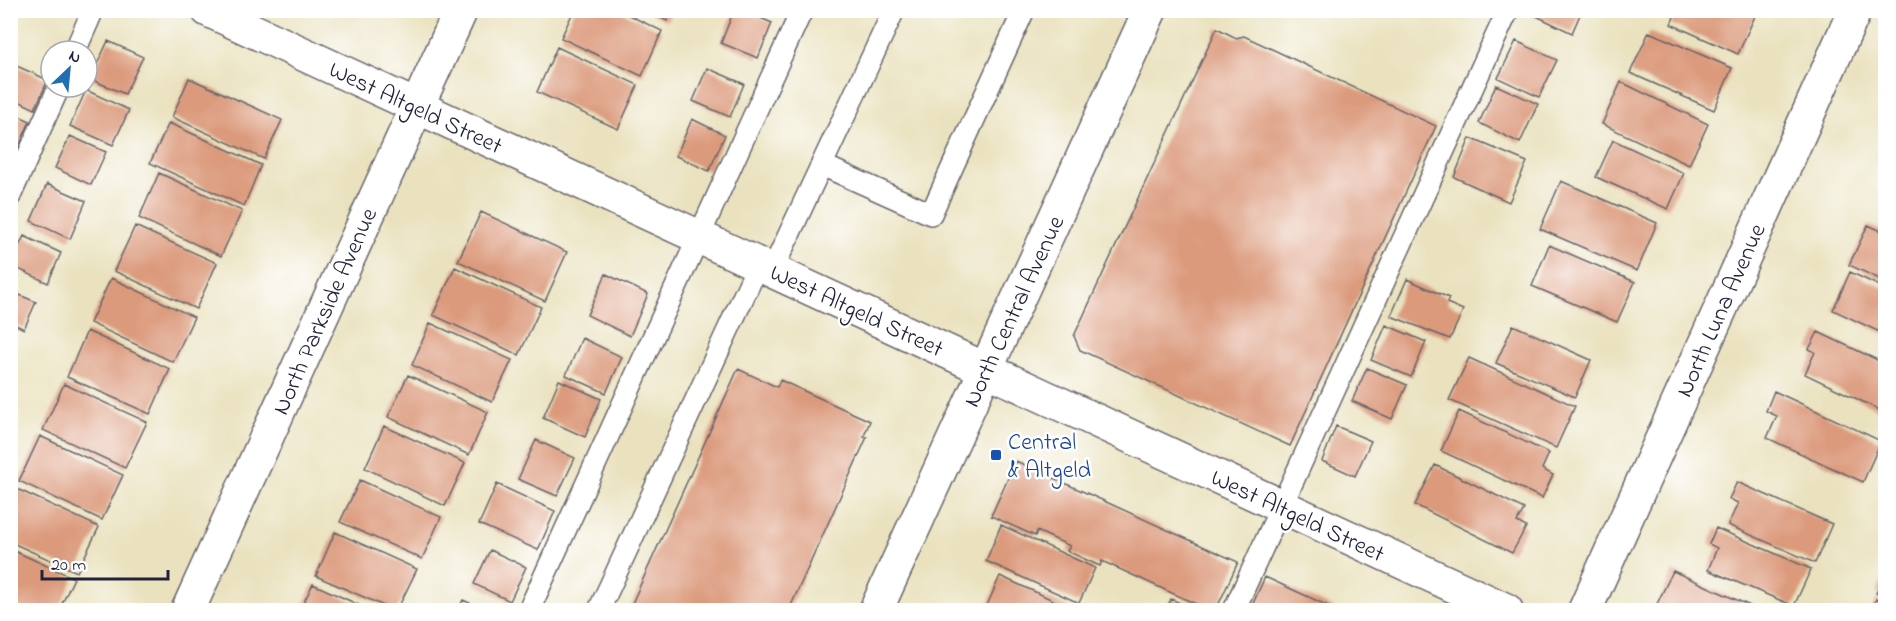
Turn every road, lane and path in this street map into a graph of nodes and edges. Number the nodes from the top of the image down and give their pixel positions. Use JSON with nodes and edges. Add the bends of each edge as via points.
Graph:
{"nodes":[{"id":1,"x":93,"y":10,"type":"edge"},
{"id":2,"x":208,"y":10,"type":"edge"},
{"id":3,"x":461,"y":10,"type":"edge"},
{"id":4,"x":802,"y":10,"type":"edge"},
{"id":5,"x":894,"y":10,"type":"edge"},
{"id":6,"x":1024,"y":10,"type":"edge"},
{"id":7,"x":1150,"y":10,"type":"edge"},
{"id":8,"x":1508,"y":10,"type":"edge"},
{"id":9,"x":1855,"y":10,"type":"edge"},
{"id":10,"x":80,"y":39,"type":"edge"},
{"id":11,"x":54,"y":99,"type":"edge"},
{"id":12,"x":417,"y":107,"type":"junction"},
{"id":13,"x":822,"y":165,"type":"junction"},
{"id":14,"x":10,"y":196,"type":"edge"},
{"id":15,"x":699,"y":237,"type":"junction"},
{"id":16,"x":765,"y":268,"type":"junction"},
{"id":17,"x":986,"y":370,"type":"junction"},
{"id":18,"x":1281,"y":507,"type":"junction"},
{"id":19,"x":188,"y":610,"type":"edge"},
{"id":20,"x":529,"y":610,"type":"edge"},
{"id":21,"x":599,"y":610,"type":"edge"},
{"id":22,"x":876,"y":610,"type":"edge"},
{"id":23,"x":1233,"y":610,"type":"edge"},
{"id":24,"x":1506,"y":610,"type":"edge"},
{"id":25,"x":1585,"y":610,"type":"edge"}],
"edges":[{"from":1,"to":10,"type":"lane"},
{"from":2,"to":12,"type":"street","name":"West Altgeld Street"},
{"from":3,"to":12,"type":"street","name":"North Parkside Avenue"},
{"from":4,"to":15,"type":"lane"},
{"from":5,"to":13,"type":"lane"},
{"from":6,"to":13,"type":"lane","via":[[931,214]]},
{"from":7,"to":17,"type":"street","name":"North Central Avenue"},
{"from":8,"to":18,"type":"lane"},
{"from":9,"to":25,"type":"street","name":"North Luna Avenue"},
{"from":11,"to":14,"type":"lane"},
{"from":12,"to":15,"type":"street","name":"West Altgeld Street"},
{"from":12,"to":19,"type":"street","name":"North Parkside Avenue"},
{"from":13,"to":16,"type":"lane"},
{"from":15,"to":16,"type":"street","name":"West Altgeld Street"},
{"from":15,"to":20,"type":"lane"},
{"from":16,"to":17,"type":"street","name":"West Altgeld Street"},
{"from":16,"to":21,"type":"lane"},
{"from":17,"to":18,"type":"street","name":"West Altgeld Street"},
{"from":17,"to":22,"type":"street","name":"North Central Avenue"},
{"from":18,"to":23,"type":"lane"},
{"from":18,"to":24,"type":"street","name":"West Altgeld Street"}]}
